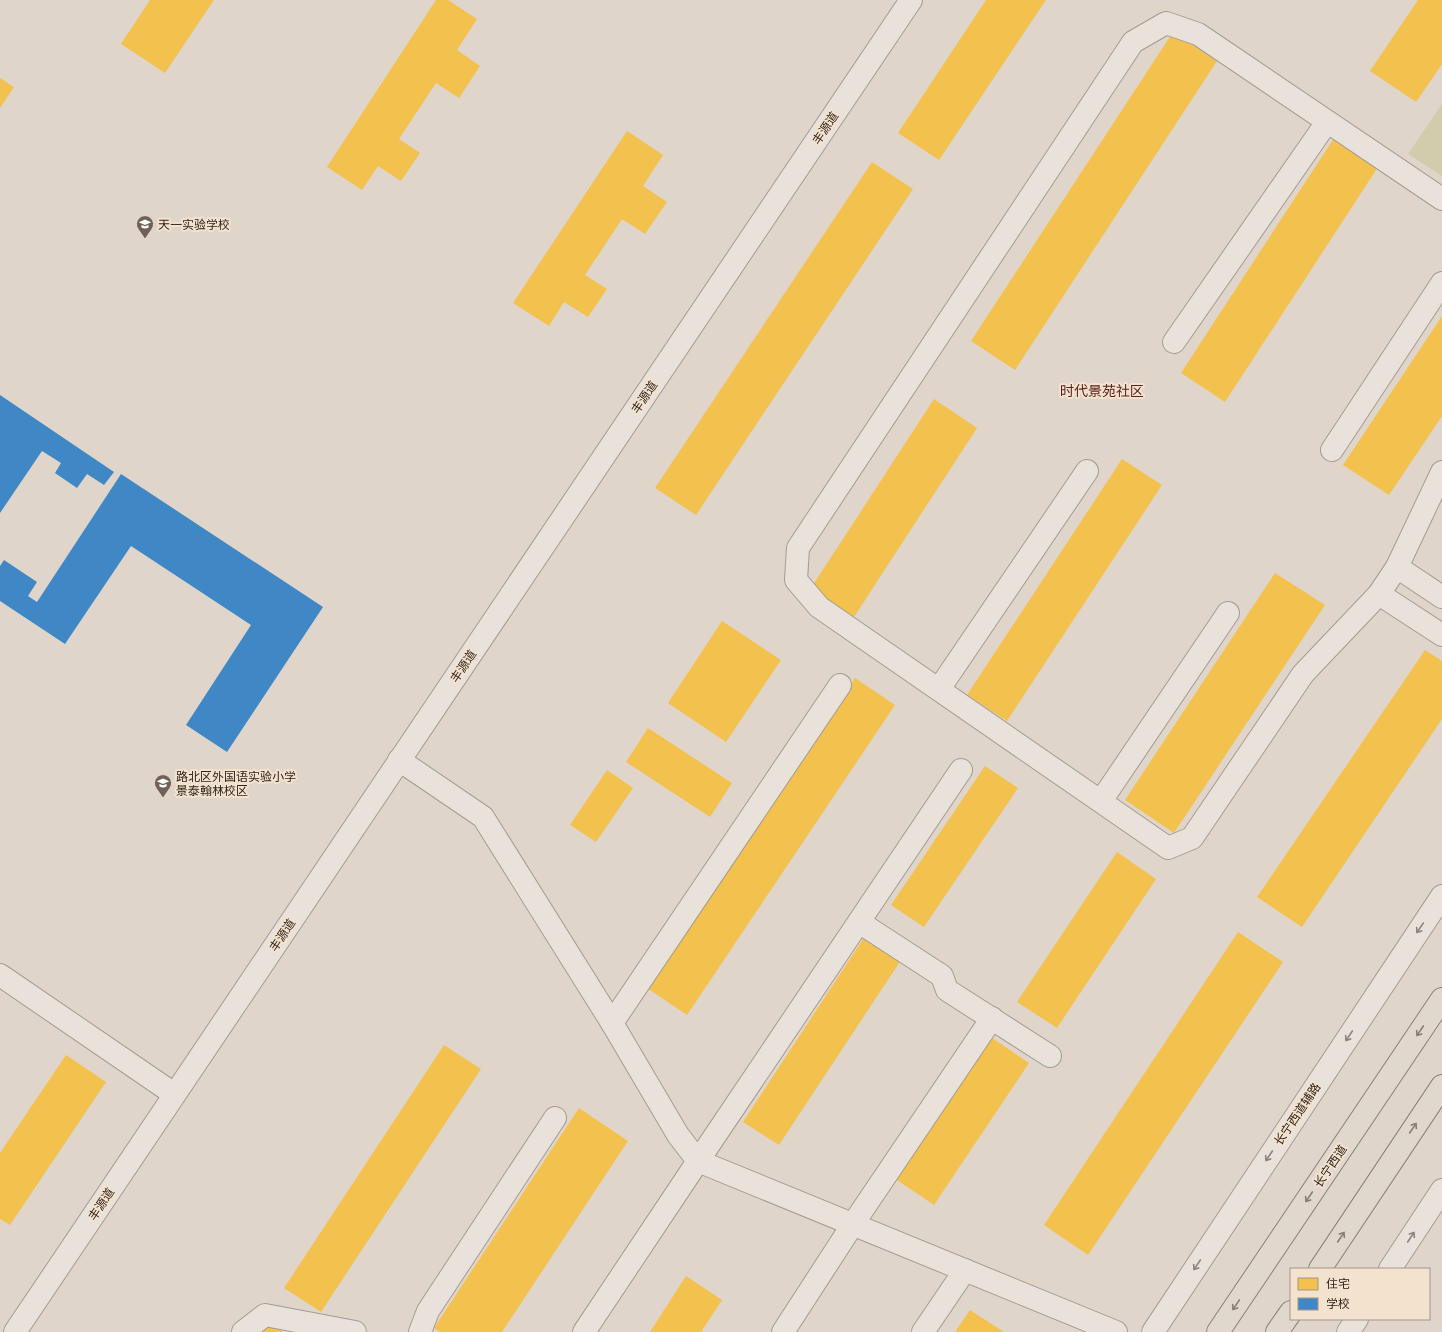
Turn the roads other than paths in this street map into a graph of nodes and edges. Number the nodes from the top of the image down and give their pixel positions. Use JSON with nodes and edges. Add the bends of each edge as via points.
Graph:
{"nodes":[{"id":1,"x":911,"y":0,"type":"edge"},
{"id":2,"x":1327,"y":122,"type":"junction"},
{"id":3,"x":1442,"y":199,"type":"edge"},
{"id":4,"x":1442,"y":283,"type":"edge"},
{"id":5,"x":1174,"y":342,"type":"dead end"},
{"id":6,"x":1332,"y":450,"type":"dead end"},
{"id":7,"x":1087,"y":471,"type":"dead end"},
{"id":8,"x":1442,"y":472,"type":"edge"},
{"id":9,"x":1397,"y":567,"type":"junction"},
{"id":10,"x":1380,"y":594,"type":"junction"},
{"id":11,"x":1442,"y":597,"type":"edge"},
{"id":12,"x":1228,"y":613,"type":"dead end"},
{"id":13,"x":1442,"y":635,"type":"edge"},
{"id":14,"x":840,"y":685,"type":"dead end"},
{"id":15,"x":938,"y":689,"type":"junction"},
{"id":16,"x":399,"y":760,"type":"junction"},
{"id":17,"x":961,"y":770,"type":"dead end"},
{"id":18,"x":1101,"y":801,"type":"junction"},
{"id":19,"x":1442,"y":896,"type":"edge"},
{"id":20,"x":859,"y":922,"type":"junction"},
{"id":21,"x":0,"y":975,"type":"edge"},
{"id":22,"x":1442,"y":999,"type":"edge"},
{"id":23,"x":992,"y":1018,"type":"junction"},
{"id":24,"x":612,"y":1023,"type":"junction"},
{"id":25,"x":1050,"y":1056,"type":"dead end"},
{"id":26,"x":1442,"y":1086,"type":"edge"},
{"id":27,"x":174,"y":1094,"type":"junction"},
{"id":28,"x":555,"y":1118,"type":"dead end"},
{"id":29,"x":698,"y":1161,"type":"junction"},
{"id":30,"x":1442,"y":1190,"type":"edge"},
{"id":31,"x":853,"y":1224,"type":"junction"},
{"id":32,"x":1321,"y":1268,"type":"edge"},
{"id":33,"x":1391,"y":1268,"type":"edge"},
{"id":34,"x":965,"y":1270,"type":"junction"},
{"id":35,"x":1290,"y":1314,"type":"edge"},
{"id":36,"x":1355,"y":1320,"type":"edge"},
{"id":37,"x":15,"y":1332,"type":"edge"},
{"id":38,"x":243,"y":1332,"type":"edge"},
{"id":39,"x":354,"y":1332,"type":"edge"},
{"id":40,"x":420,"y":1332,"type":"edge"},
{"id":41,"x":584,"y":1332,"type":"edge"},
{"id":42,"x":783,"y":1332,"type":"edge"},
{"id":43,"x":923,"y":1332,"type":"edge"},
{"id":44,"x":1116,"y":1332,"type":"edge"},
{"id":45,"x":1153,"y":1332,"type":"edge"},
{"id":46,"x":1218,"y":1332,"type":"edge"},
{"id":47,"x":1278,"y":1332,"type":"edge"},
{"id":48,"x":1348,"y":1332,"type":"edge"}],
"edges":[{"from":1,"to":16,"type":"street","name":"丰源道"},
{"from":2,"to":3,"type":"street"},
{"from":2,"to":5,"type":"street"},
{"from":2,"to":15,"type":"street","via":[[1198,34],[1166,23],[1133,42],[798,548],[796,580],[820,607]]},
{"from":4,"to":6,"type":"street"},
{"from":7,"to":15,"type":"street"},
{"from":8,"to":9,"type":"street"},
{"from":9,"to":10,"type":"street"},
{"from":9,"to":11,"type":"street"},
{"from":10,"to":13,"type":"street"},
{"from":10,"to":18,"type":"street","via":[[1303,674],[1192,838],[1168,848]]},
{"from":12,"to":18,"type":"street"},
{"from":14,"to":24,"type":"street"},
{"from":15,"to":18,"type":"street"},
{"from":16,"to":24,"type":"street","via":[[483,817]]},
{"from":16,"to":27,"type":"street","name":"丰源道"},
{"from":17,"to":20,"type":"street"},
{"from":19,"to":45,"type":"street","name":"长宁西道辅路","one_way":true},
{"from":20,"to":23,"type":"street","via":[[942,976],[947,990]]},
{"from":20,"to":29,"type":"street"},
{"from":21,"to":27,"type":"street"},
{"from":22,"to":46,"type":"main road","name":"长宁西道","one_way":true},
{"from":23,"to":25,"type":"street"},
{"from":23,"to":31,"type":"street"},
{"from":24,"to":29,"type":"street","via":[[678,1135]]},
{"from":32,"to":26,"type":"main road","one_way":true},
{"from":27,"to":37,"type":"street","name":"丰源道"},
{"from":28,"to":40,"type":"street","via":[[428,1310]]},
{"from":29,"to":31,"type":"street"},
{"from":29,"to":41,"type":"street"},
{"from":33,"to":30,"type":"street","one_way":true},
{"from":31,"to":34,"type":"street"},
{"from":31,"to":42,"type":"street"},
{"from":34,"to":43,"type":"street"},
{"from":34,"to":44,"type":"street"},
{"from":35,"to":47,"type":"main road"},
{"from":36,"to":48,"type":"street"},
{"from":38,"to":39,"type":"street","via":[[266,1315]]}]}
